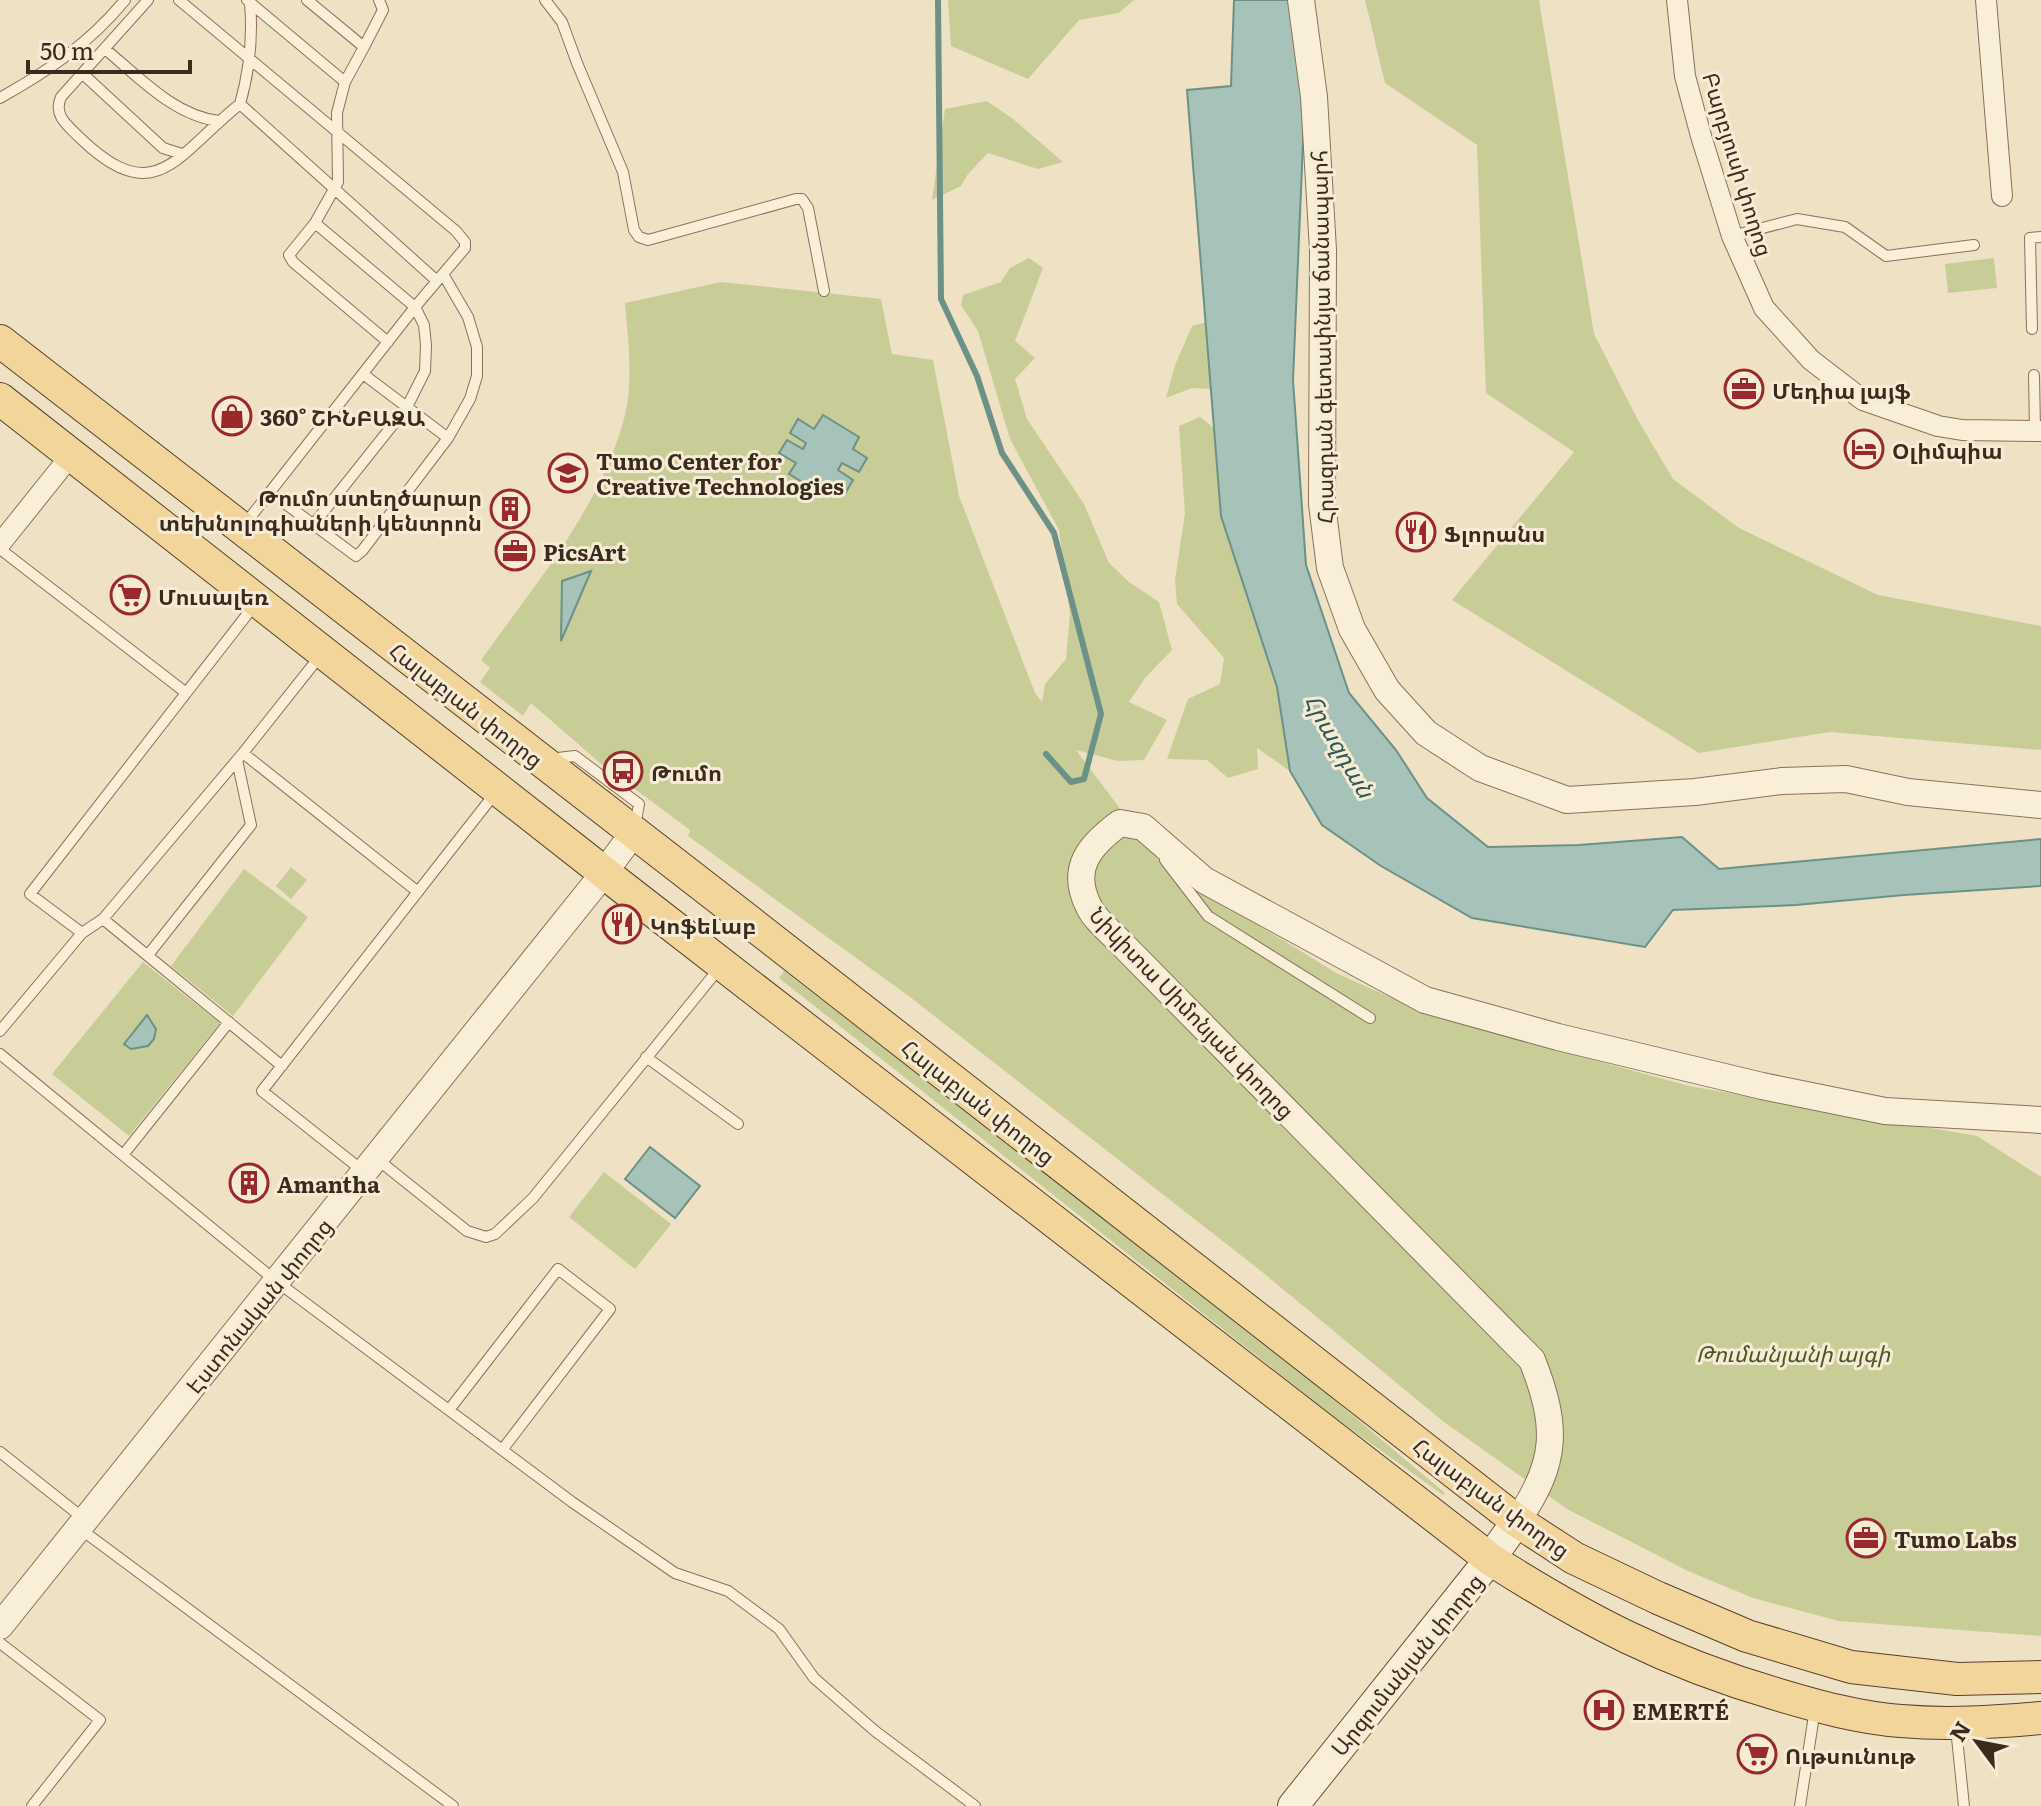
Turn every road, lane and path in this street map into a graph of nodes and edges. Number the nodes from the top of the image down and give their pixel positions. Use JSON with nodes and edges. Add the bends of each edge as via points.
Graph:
{"nodes":[{"id":1,"x":125,"y":0,"type":"edge"},
{"id":2,"x":148,"y":0,"type":"edge"},
{"id":3,"x":179,"y":0,"type":"edge"},
{"id":4,"x":307,"y":0,"type":"edge"},
{"id":5,"x":379,"y":0,"type":"edge"},
{"id":6,"x":545,"y":0,"type":"edge"},
{"id":7,"x":1301,"y":0,"type":"edge"},
{"id":8,"x":1677,"y":0,"type":"edge"},
{"id":9,"x":1986,"y":0,"type":"edge"},
{"id":10,"x":248,"y":1,"type":"edge"},
{"id":11,"x":364,"y":47,"type":"junction"},
{"id":12,"x":105,"y":49,"type":"junction"},
{"id":13,"x":250,"y":59,"type":"junction"},
{"id":14,"x":83,"y":74,"type":"junction"},
{"id":15,"x":345,"y":82,"type":"junction"},
{"id":16,"x":0,"y":98,"type":"edge"},
{"id":17,"x":240,"y":104,"type":"junction"},
{"id":18,"x":219,"y":121,"type":"junction"},
{"id":19,"x":337,"y":132,"type":"junction"},
{"id":20,"x":182,"y":154,"type":"junction"},
{"id":21,"x":334,"y":188,"type":"junction"},
{"id":22,"x":2002,"y":196,"type":"dead end"},
{"id":23,"x":315,"y":223,"type":"junction"},
{"id":24,"x":1732,"y":236,"type":"junction"},
{"id":25,"x":2041,"y":237,"type":"edge"},
{"id":26,"x":1974,"y":245,"type":"dead end"},
{"id":27,"x":440,"y":278,"type":"junction"},
{"id":28,"x":824,"y":291,"type":"dead end"},
{"id":29,"x":415,"y":307,"type":"junction"},
{"id":30,"x":2032,"y":329,"type":"dead end"},
{"id":31,"x":0,"y":341,"type":"edge"},
{"id":32,"x":388,"y":342,"type":"junction"},
{"id":33,"x":363,"y":374,"type":"junction"},
{"id":34,"x":2034,"y":375,"type":"dead end"},
{"id":35,"x":3,"y":407,"type":"edge"},
{"id":36,"x":407,"y":407,"type":"junction"},
{"id":37,"x":2038,"y":431,"type":"edge"},
{"id":38,"x":448,"y":438,"type":"junction"},
{"id":39,"x":72,"y":454,"type":"junction"},
{"id":40,"x":283,"y":502,"type":"dead end"},
{"id":41,"x":313,"y":525,"type":"junction"},
{"id":42,"x":241,"y":529,"type":"junction"},
{"id":43,"x":0,"y":546,"type":"edge"},
{"id":44,"x":258,"y":600,"type":"junction"},
{"id":45,"x":324,"y":652,"type":"junction"},
{"id":46,"x":185,"y":692,"type":"junction"},
{"id":47,"x":240,"y":757,"type":"junction"},
{"id":48,"x":498,"y":790,"type":"junction"},
{"id":49,"x":2041,"y":805,"type":"edge"},
{"id":50,"x":1143,"y":827,"type":"junction"},
{"id":51,"x":634,"y":832,"type":"junction"},
{"id":52,"x":604,"y":873,"type":"junction"},
{"id":53,"x":418,"y":892,"type":"junction"},
{"id":54,"x":103,"y":919,"type":"junction"},
{"id":55,"x":82,"y":933,"type":"junction"},
{"id":56,"x":148,"y":955,"type":"junction"},
{"id":57,"x":722,"y":964,"type":"junction"},
{"id":58,"x":1370,"y":1018,"type":"dead end"},
{"id":59,"x":229,"y":1022,"type":"junction"},
{"id":60,"x":0,"y":1031,"type":"edge"},
{"id":61,"x":0,"y":1054,"type":"edge"},
{"id":62,"x":646,"y":1057,"type":"junction"},
{"id":63,"x":282,"y":1066,"type":"junction"},
{"id":64,"x":2041,"y":1120,"type":"edge"},
{"id":65,"x":738,"y":1124,"type":"dead end"},
{"id":66,"x":123,"y":1155,"type":"junction"},
{"id":67,"x":370,"y":1165,"type":"junction"},
{"id":68,"x":276,"y":1281,"type":"junction"},
{"id":69,"x":449,"y":1410,"type":"junction"},
{"id":70,"x":502,"y":1450,"type":"junction"},
{"id":71,"x":0,"y":1452,"type":"edge"},
{"id":72,"x":1517,"y":1521,"type":"junction"},
{"id":73,"x":82,"y":1524,"type":"junction"},
{"id":74,"x":1490,"y":1559,"type":"junction"},
{"id":75,"x":0,"y":1626,"type":"edge"},
{"id":76,"x":0,"y":1643,"type":"edge"},
{"id":77,"x":2041,"y":1677,"type":"edge"},
{"id":78,"x":1816,"y":1706,"type":"junction"},
{"id":79,"x":2041,"y":1718,"type":"edge"},
{"id":80,"x":1955,"y":1723,"type":"junction"},
{"id":81,"x":32,"y":1806,"type":"edge"},
{"id":82,"x":453,"y":1806,"type":"edge"},
{"id":83,"x":975,"y":1806,"type":"edge"},
{"id":84,"x":1293,"y":1806,"type":"edge"},
{"id":85,"x":1800,"y":1806,"type":"edge"},
{"id":86,"x":1964,"y":1806,"type":"edge"}],
"edges":[{"from":1,"to":16,"type":"lane","via":[[86,42]]},
{"from":2,"to":12,"type":"lane"},
{"from":3,"to":13,"type":"lane"},
{"from":4,"to":11,"type":"lane"},
{"from":5,"to":11,"type":"lane","via":[[383,10]]},
{"from":6,"to":28,"type":"lane","via":[[562,22],[623,172],[639,237],[648,240],[802,199]]},
{"from":7,"to":49,"type":"street","name":"Հրազդան գետափնյա ճանապարհ","via":[[1314,97],[1323,250],[1322,504],[1330,568],[1352,629],[1387,690],[1426,733],[1480,768],[1567,800],[1846,779],[1908,792]]},
{"from":8,"to":24,"type":"street","name":"Բարբյուսի փողոց","via":[[1685,76]]},
{"from":9,"to":22,"type":"street"},
{"from":10,"to":13,"type":"lane"},
{"from":10,"to":15,"type":"lane"},
{"from":11,"to":15,"type":"lane"},
{"from":12,"to":14,"type":"lane"},
{"from":12,"to":18,"type":"lane","via":[[182,109]]},
{"from":13,"to":17,"type":"lane"},
{"from":13,"to":19,"type":"lane"},
{"from":14,"to":20,"type":"lane","via":[[163,148]]},
{"from":14,"to":20,"type":"lane","via":[[61,97],[59,115],[94,152],[138,174],[168,167]]},
{"from":15,"to":19,"type":"lane"},
{"from":17,"to":18,"type":"lane"},
{"from":17,"to":21,"type":"lane"},
{"from":18,"to":20,"type":"lane"},
{"from":19,"to":21,"type":"lane"},
{"from":19,"to":27,"type":"lane","via":[[463,237],[465,248]]},
{"from":21,"to":23,"type":"lane"},
{"from":21,"to":27,"type":"lane"},
{"from":23,"to":29,"type":"lane"},
{"from":23,"to":32,"type":"lane","via":[[290,258]]},
{"from":24,"to":26,"type":"lane","via":[[1797,219],[1845,227],[1886,256]]},
{"from":24,"to":37,"type":"street","name":"Բարբյուսի փողոց","via":[[1764,308],[1811,360],[1863,400],[1938,426]]},
{"from":25,"to":30,"type":"lane","via":[[2030,238]]},
{"from":27,"to":29,"type":"lane"},
{"from":27,"to":38,"type":"lane","via":[[468,317],[477,347],[470,399]]},
{"from":29,"to":32,"type":"lane"},
{"from":29,"to":36,"type":"lane","via":[[424,325],[425,371]]},
{"from":31,"to":42,"type":"main road","name":"Հալաբյան փողոց"},
{"from":32,"to":33,"type":"lane"},
{"from":33,"to":36,"type":"lane"},
{"from":33,"to":42,"type":"lane"},
{"from":34,"to":37,"type":"lane"},
{"from":35,"to":39,"type":"main road"},
{"from":36,"to":38,"type":"lane"},
{"from":36,"to":41,"type":"lane"},
{"from":38,"to":41,"type":"lane","via":[[356,556]]},
{"from":39,"to":43,"type":"street"},
{"from":39,"to":44,"type":"main road"},
{"from":40,"to":41,"type":"lane"},
{"from":42,"to":51,"type":"main road","name":"Հալաբյան փողոց"},
{"from":43,"to":46,"type":"lane"},
{"from":44,"to":45,"type":"main road"},
{"from":44,"to":46,"type":"lane"},
{"from":45,"to":47,"type":"lane"},
{"from":45,"to":48,"type":"main road"},
{"from":46,"to":55,"type":"lane","via":[[30,894]]},
{"from":47,"to":53,"type":"lane"},
{"from":47,"to":54,"type":"lane"},
{"from":47,"to":56,"type":"lane","via":[[251,825]]},
{"from":48,"to":52,"type":"main road"},
{"from":48,"to":53,"type":"lane"},
{"from":50,"to":58,"type":"lane","via":[[1208,916]]},
{"from":50,"to":64,"type":"street","via":[[1204,880],[1425,1000],[1558,1037],[1885,1111]]},
{"from":50,"to":72,"type":"street","name":"Նիկիտա Սիմոնյան փողոց","via":[[1120,823],[1091,847],[1080,877],[1089,907],[1532,1360],[1544,1392],[1551,1448],[1545,1473]]},
{"from":51,"to":52,"type":"street","name":"Էստոնական փողոց"},
{"from":51,"to":72,"type":"main road","name":"Հալաբյան փողոց"},
{"from":52,"to":57,"type":"main road"},
{"from":52,"to":67,"type":"street","name":"Էստոնական փողոց"},
{"from":53,"to":63,"type":"lane"},
{"from":54,"to":55,"type":"lane"},
{"from":54,"to":56,"type":"lane"},
{"from":55,"to":60,"type":"lane"},
{"from":56,"to":59,"type":"lane"},
{"from":57,"to":62,"type":"lane"},
{"from":57,"to":74,"type":"main road"},
{"from":59,"to":63,"type":"lane"},
{"from":59,"to":66,"type":"lane"},
{"from":61,"to":66,"type":"lane"},
{"from":62,"to":65,"type":"lane"},
{"from":62,"to":67,"type":"lane","via":[[533,1198],[495,1234],[467,1231]]},
{"from":63,"to":67,"type":"lane","via":[[262,1091]]},
{"from":66,"to":68,"type":"lane"},
{"from":67,"to":68,"type":"street","name":"Էստոնական փողոց"},
{"from":68,"to":69,"type":"lane"},
{"from":68,"to":73,"type":"street","name":"Էստոնական փողոց"},
{"from":69,"to":70,"type":"lane"},
{"from":69,"to":70,"type":"lane","via":[[558,1269],[610,1309]]},
{"from":70,"to":83,"type":"lane","via":[[675,1573],[728,1591],[779,1629],[814,1678]]},
{"from":71,"to":73,"type":"lane"},
{"from":72,"to":74,"type":"main road","name":"Արզումանյան փողոց"},
{"from":72,"to":77,"type":"main road","name":"Հալաբյան փողոց","via":[[1574,1558],[1658,1598],[1747,1636],[1851,1667],[1957,1679]]},
{"from":73,"to":75,"type":"street","name":"Էստոնական փողոց"},
{"from":73,"to":82,"type":"lane"},
{"from":74,"to":78,"type":"main road","via":[[1593,1622],[1666,1657]]},
{"from":74,"to":84,"type":"main road","name":"Արզումանյան փողոց"},
{"from":76,"to":81,"type":"lane","via":[[100,1720]]},
{"from":78,"to":80,"type":"main road","via":[[1898,1721]]},
{"from":78,"to":85,"type":"lane"},
{"from":79,"to":80,"type":"main road"},
{"from":80,"to":86,"type":"lane"}]}
